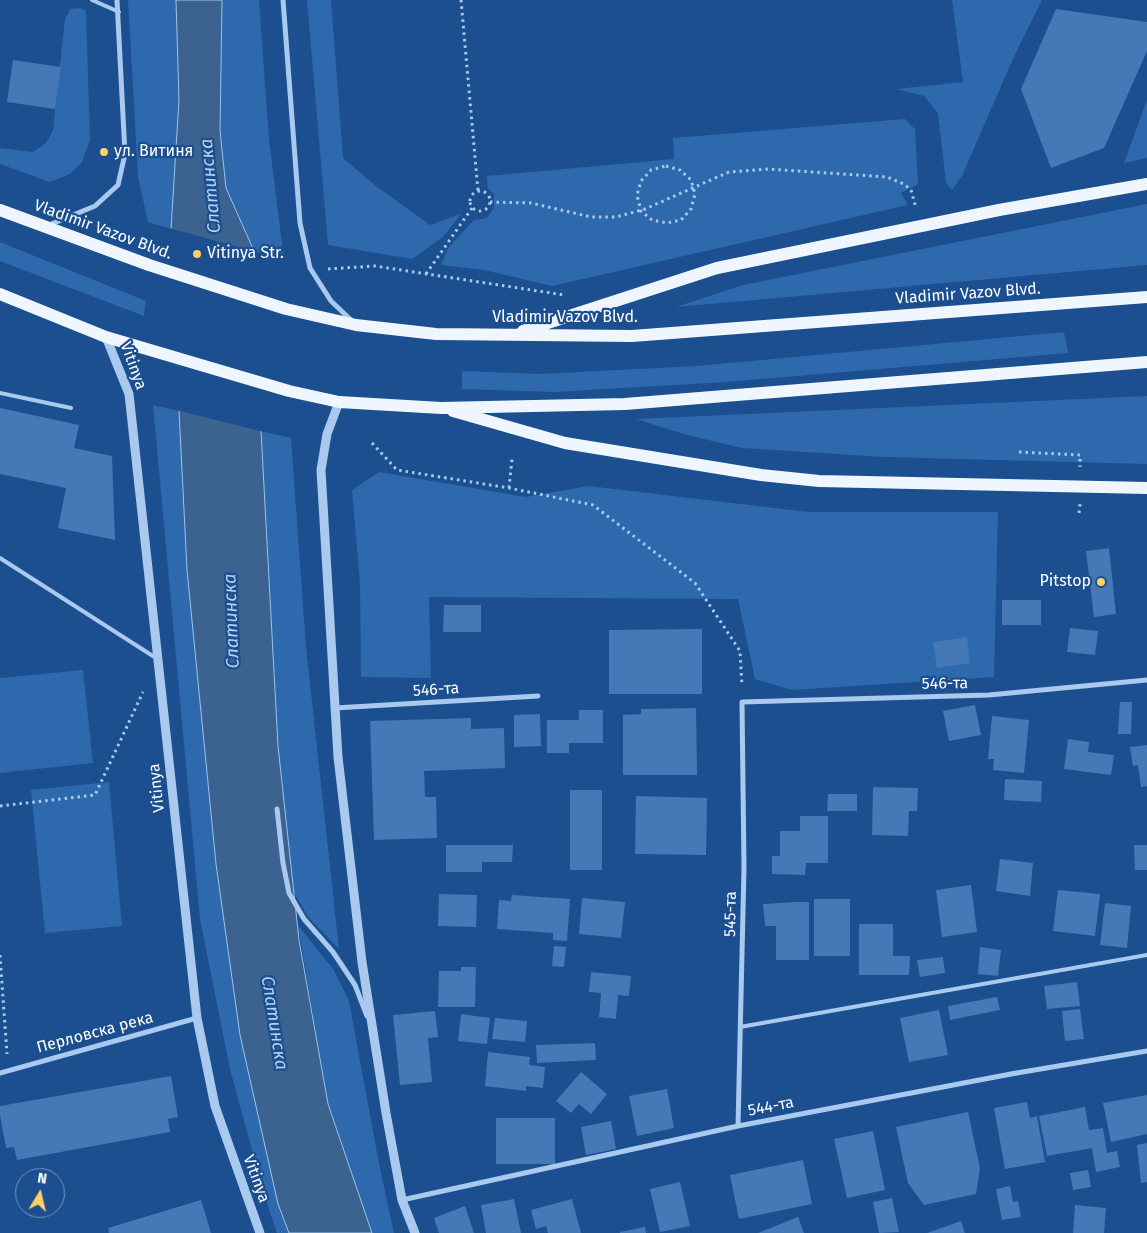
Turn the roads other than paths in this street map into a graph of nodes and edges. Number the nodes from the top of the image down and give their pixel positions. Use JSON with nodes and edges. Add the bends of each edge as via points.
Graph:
{"nodes":[{"id":1,"x":92,"y":0,"type":"edge"},
{"id":2,"x":117,"y":0,"type":"edge"},
{"id":3,"x":283,"y":0,"type":"edge"},
{"id":4,"x":118,"y":12,"type":"junction"},
{"id":5,"x":1147,"y":184,"type":"edge"},
{"id":6,"x":0,"y":210,"type":"edge"},
{"id":7,"x":45,"y":227,"type":"junction"},
{"id":8,"x":0,"y":294,"type":"edge"},
{"id":9,"x":1147,"y":296,"type":"edge"},
{"id":10,"x":356,"y":325,"type":"junction"},
{"id":11,"x":513,"y":334,"type":"junction"},
{"id":12,"x":106,"y":337,"type":"junction"},
{"id":13,"x":1147,"y":362,"type":"edge"},
{"id":14,"x":0,"y":393,"type":"edge"},
{"id":15,"x":339,"y":402,"type":"junction"},
{"id":16,"x":71,"y":408,"type":"dead end"},
{"id":17,"x":441,"y":408,"type":"junction"},
{"id":18,"x":1147,"y":488,"type":"edge"},
{"id":19,"x":0,"y":558,"type":"edge"},
{"id":20,"x":158,"y":660,"type":"junction"},
{"id":21,"x":1147,"y":680,"type":"edge"},
{"id":22,"x":538,"y":696,"type":"dead end"},
{"id":23,"x":742,"y":702,"type":"joint"},
{"id":24,"x":335,"y":708,"type":"junction"},
{"id":25,"x":277,"y":809,"type":"dead end"},
{"id":26,"x":1147,"y":955,"type":"edge"},
{"id":27,"x":197,"y":1018,"type":"junction"},
{"id":28,"x":740,"y":1027,"type":"junction"},
{"id":29,"x":373,"y":1031,"type":"junction"},
{"id":30,"x":1147,"y":1051,"type":"edge"},
{"id":31,"x":0,"y":1073,"type":"edge"},
{"id":32,"x":738,"y":1126,"type":"junction"},
{"id":33,"x":402,"y":1200,"type":"junction"},
{"id":34,"x":260,"y":1233,"type":"edge"},
{"id":35,"x":415,"y":1233,"type":"edge"}],
"edges":[{"from":1,"to":4,"type":"lane"},
{"from":2,"to":4,"type":"street"},
{"from":3,"to":10,"type":"street","via":[[300,223],[310,268],[331,301]]},
{"from":4,"to":7,"type":"street","via":[[125,154],[118,185],[95,206]]},
{"from":5,"to":11,"type":"main road","via":[[998,210],[717,268]]},
{"from":6,"to":7,"type":"main road","name":"Vladimir Vazov Blvd."},
{"from":7,"to":10,"type":"main road","name":"Vladimir Vazov Blvd.","via":[[286,309]]},
{"from":8,"to":12,"type":"main road"},
{"from":9,"to":11,"type":"main road","name":"Vladimir Vazov Blvd.","via":[[632,336]]},
{"from":10,"to":11,"type":"main road","name":"Vladimir Vazov Blvd.","via":[[436,334]]},
{"from":12,"to":15,"type":"main road","via":[[290,391]]},
{"from":12,"to":20,"type":"street","name":"Vitinya","via":[[129,394]]},
{"from":13,"to":17,"type":"main road","via":[[625,404]]},
{"from":14,"to":16,"type":"lane"},
{"from":15,"to":17,"type":"main road"},
{"from":15,"to":24,"type":"street","via":[[327,434],[321,470]]},
{"from":17,"to":18,"type":"main road","via":[[565,443],[761,475],[819,481]]},
{"from":19,"to":20,"type":"lane"},
{"from":20,"to":27,"type":"street","name":"Vitinya"},
{"from":21,"to":23,"type":"street","name":"546-та","via":[[989,696]]},
{"from":22,"to":24,"type":"street","name":"546-та"},
{"from":23,"to":28,"type":"street","name":"545-та","via":[[744,868]]},
{"from":24,"to":29,"type":"street","via":[[338,757]]},
{"from":25,"to":29,"type":"street","via":[[290,893],[304,919],[355,985]]},
{"from":26,"to":28,"type":"lane"},
{"from":27,"to":31,"type":"street","name":"Перловска река"},
{"from":27,"to":34,"type":"street","name":"Vitinya","via":[[215,1106]]},
{"from":28,"to":32,"type":"street","name":"545-та"},
{"from":29,"to":33,"type":"street"},
{"from":30,"to":32,"type":"street","name":"544-та"},
{"from":32,"to":33,"type":"street","name":"544-та"},
{"from":33,"to":35,"type":"street"}]}
